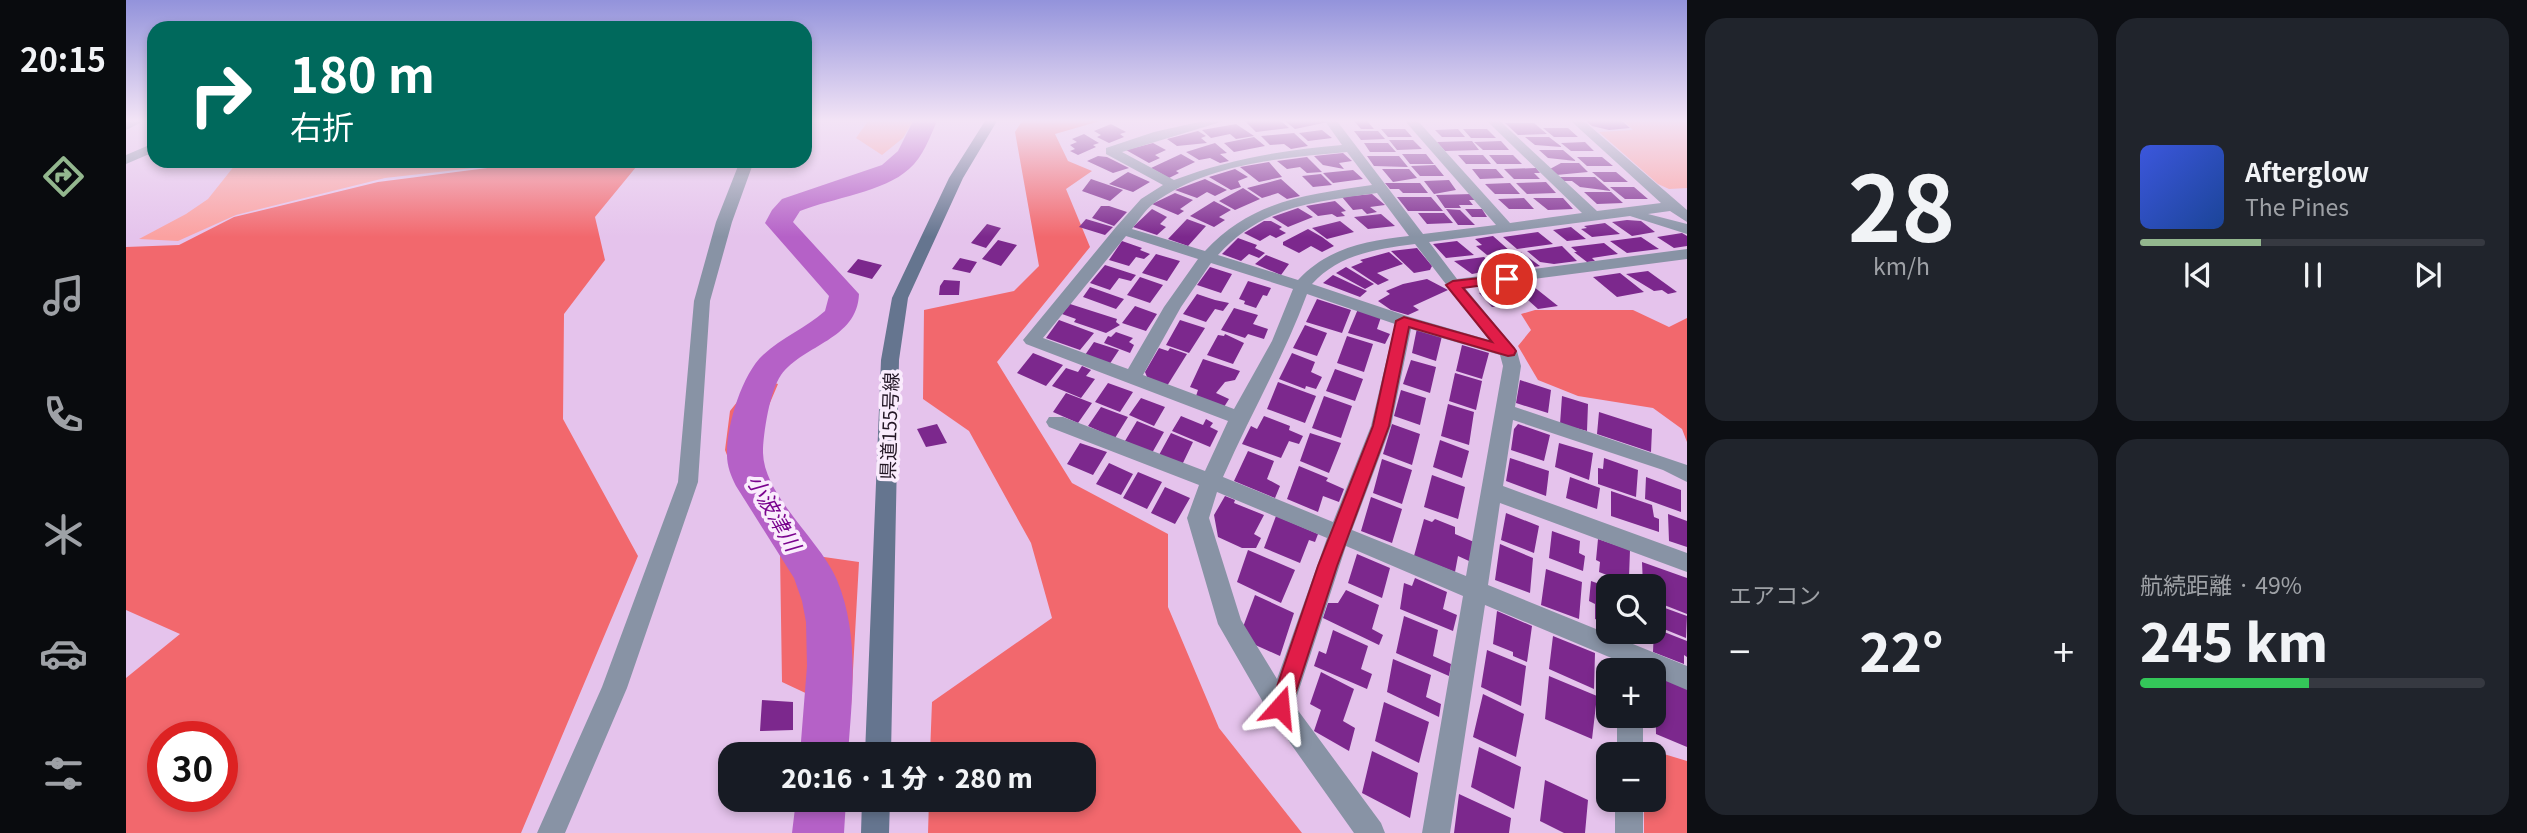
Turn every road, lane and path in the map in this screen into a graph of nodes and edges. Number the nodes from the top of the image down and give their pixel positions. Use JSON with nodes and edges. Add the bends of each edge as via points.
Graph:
{"nodes":[{"id":1,"x":967,"y":160,"type":"edge"},
{"id":2,"x":1126,"y":160,"type":"edge"},
{"id":3,"x":1257,"y":160,"type":"edge"},
{"id":4,"x":1361,"y":160,"type":"edge"},
{"id":5,"x":1446,"y":160,"type":"edge"},
{"id":6,"x":1534,"y":160,"type":"edge"},
{"id":7,"x":1620,"y":160,"type":"edge"},
{"id":8,"x":744,"y":168,"type":"edge"},
{"id":9,"x":1173,"y":185,"type":"junction"},
{"id":10,"x":1382,"y":188,"type":"junction"},
{"id":11,"x":1672,"y":206,"type":"junction"},
{"id":12,"x":1626,"y":213,"type":"junction"},
{"id":13,"x":1593,"y":216,"type":"junction"},
{"id":14,"x":1687,"y":218,"type":"edge"},
{"id":15,"x":1507,"y":228,"type":"junction"},
{"id":16,"x":1687,"y":229,"type":"edge"},
{"id":17,"x":1121,"y":230,"type":"junction"},
{"id":18,"x":1419,"y":240,"type":"junction"},
{"id":19,"x":1687,"y":254,"type":"edge"},
{"id":20,"x":1206,"y":256,"type":"junction"},
{"id":21,"x":1453,"y":285,"type":"junction"},
{"id":22,"x":1302,"y":286,"type":"junction"},
{"id":23,"x":1404,"y":321,"type":"junction"},
{"id":24,"x":1508,"y":351,"type":"junction"},
{"id":25,"x":1133,"y":377,"type":"junction"},
{"id":26,"x":1504,"y":410,"type":"junction"},
{"id":27,"x":1239,"y":418,"type":"junction"},
{"id":28,"x":1056,"y":422,"type":"dead end"},
{"id":29,"x":1687,"y":474,"type":"edge"},
{"id":30,"x":1211,"y":481,"type":"junction"},
{"id":31,"x":1492,"y":491,"type":"junction"},
{"id":32,"x":1341,"y":535,"type":"junction"},
{"id":33,"x":1687,"y":564,"type":"edge"},
{"id":34,"x":1477,"y":591,"type":"junction"},
{"id":35,"x":1621,"y":658,"type":"edge"},
{"id":36,"x":1666,"y":672,"type":"edge"},
{"id":37,"x":1687,"y":678,"type":"edge"},
{"id":38,"x":1280,"y":707,"type":"junction"},
{"id":39,"x":878,"y":742,"type":"edge"},
{"id":40,"x":876,"y":812,"type":"edge"},
{"id":41,"x":1629,"y":812,"type":"edge"},
{"id":42,"x":551,"y":833,"type":"edge"},
{"id":43,"x":875,"y":833,"type":"edge"},
{"id":44,"x":1371,"y":833,"type":"edge"},
{"id":45,"x":1436,"y":833,"type":"edge"},
{"id":46,"x":1629,"y":833,"type":"edge"}],
"edges":[{"from":1,"to":39,"type":"main road","name":"県道155号線","via":[[910,275],[895,325],[890,360]]},
{"from":2,"to":9,"type":"street"},
{"from":3,"to":9,"type":"street"},
{"from":4,"to":10,"type":"street"},
{"from":5,"to":15,"type":"street"},
{"from":6,"to":13,"type":"street"},
{"from":7,"to":11,"type":"street"},
{"from":8,"to":42,"type":"street","via":[[702,301],[688,482],[614,688]]},
{"from":9,"to":17,"type":"street","via":[[1146,202]]},
{"from":10,"to":18,"type":"street"},
{"from":10,"to":20,"type":"street","via":[[1307,199],[1264,212],[1233,230]]},
{"from":11,"to":12,"type":"street"},
{"from":11,"to":14,"type":"street"},
{"from":12,"to":13,"type":"street"},
{"from":12,"to":16,"type":"street"},
{"from":13,"to":15,"type":"street"},
{"from":15,"to":18,"type":"street"},
{"from":17,"to":20,"type":"street"},
{"from":17,"to":25,"type":"street","via":[[1032,340]]},
{"from":18,"to":21,"type":"street"},
{"from":18,"to":22,"type":"street","via":[[1345,253],[1319,267]]},
{"from":19,"to":21,"type":"street"},
{"from":20,"to":22,"type":"street"},
{"from":20,"to":25,"type":"street"},
{"from":21,"to":24,"type":"street"},
{"from":22,"to":23,"type":"street"},
{"from":22,"to":27,"type":"street","via":[[1281,341]]},
{"from":23,"to":24,"type":"street"},
{"from":23,"to":32,"type":"street","via":[[1381,426]]},
{"from":24,"to":26,"type":"street","via":[[1513,366]]},
{"from":25,"to":27,"type":"street"},
{"from":26,"to":29,"type":"street"},
{"from":26,"to":31,"type":"street"},
{"from":27,"to":30,"type":"street"},
{"from":28,"to":30,"type":"street"},
{"from":30,"to":32,"type":"street"},
{"from":30,"to":38,"type":"street","via":[[1198,518],[1230,624]]},
{"from":31,"to":33,"type":"street"},
{"from":31,"to":34,"type":"street"},
{"from":32,"to":34,"type":"street"},
{"from":32,"to":38,"type":"street"},
{"from":34,"to":35,"type":"street"},
{"from":34,"to":45,"type":"street"},
{"from":36,"to":37,"type":"street"},
{"from":38,"to":44,"type":"street"},
{"from":40,"to":43,"type":"main road"},
{"from":41,"to":46,"type":"street"}]}
